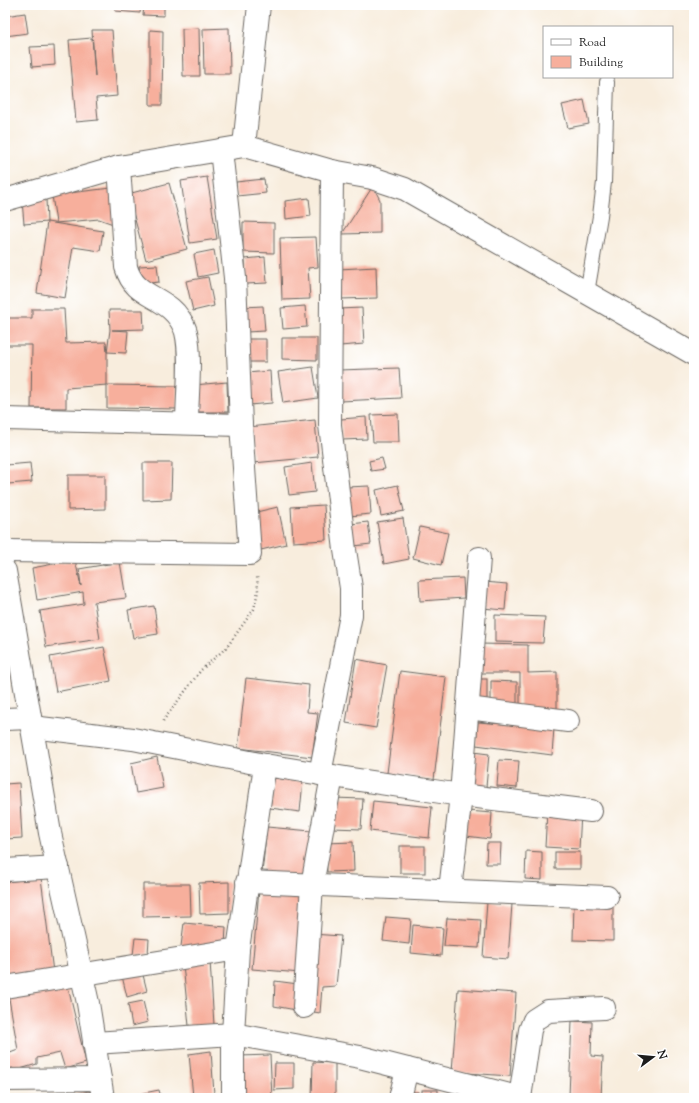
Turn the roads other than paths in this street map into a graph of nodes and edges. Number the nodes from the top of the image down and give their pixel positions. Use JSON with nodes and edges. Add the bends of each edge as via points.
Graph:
{"nodes":[{"id":1,"x":259,"y":5,"type":"edge"},
{"id":2,"x":607,"y":82,"type":"dead end"},
{"id":3,"x":244,"y":146,"type":"junction"},
{"id":4,"x":221,"y":150,"type":"junction"},
{"id":5,"x":119,"y":167,"type":"junction"},
{"id":6,"x":332,"y":171,"type":"junction"},
{"id":7,"x":5,"y":200,"type":"edge"},
{"id":8,"x":587,"y":293,"type":"junction"},
{"id":9,"x":694,"y":354,"type":"edge"},
{"id":10,"x":5,"y":419,"type":"edge"},
{"id":11,"x":187,"y":423,"type":"junction"},
{"id":12,"x":241,"y":425,"type":"junction"},
{"id":13,"x":5,"y":551,"type":"edge"},
{"id":14,"x":479,"y":558,"type":"dead end"},
{"id":15,"x":5,"y":571,"type":"edge"},
{"id":16,"x":468,"y":708,"type":"junction"},
{"id":17,"x":5,"y":719,"type":"edge"},
{"id":18,"x":568,"y":722,"type":"dead end"},
{"id":19,"x":31,"y":723,"type":"junction"},
{"id":20,"x":265,"y":765,"type":"junction"},
{"id":21,"x":326,"y":775,"type":"junction"},
{"id":22,"x":461,"y":795,"type":"junction"},
{"id":23,"x":591,"y":811,"type":"dead end"},
{"id":24,"x":58,"y":866,"type":"junction"},
{"id":25,"x":5,"y":870,"type":"edge"},
{"id":26,"x":247,"y":882,"type":"junction"},
{"id":27,"x":312,"y":884,"type":"junction"},
{"id":28,"x":450,"y":890,"type":"junction"},
{"id":29,"x":606,"y":897,"type":"dead end"},
{"id":30,"x":238,"y":949,"type":"junction"},
{"id":31,"x":82,"y":974,"type":"junction"},
{"id":32,"x":5,"y":987,"type":"edge"},
{"id":33,"x":304,"y":1007,"type":"dead end"},
{"id":34,"x":604,"y":1008,"type":"dead end"},
{"id":35,"x":233,"y":1034,"type":"junction"},
{"id":36,"x":94,"y":1043,"type":"junction"},
{"id":37,"x":407,"y":1069,"type":"junction"},
{"id":38,"x":5,"y":1080,"type":"edge"},
{"id":39,"x":101,"y":1088,"type":"edge"},
{"id":40,"x":233,"y":1098,"type":"edge"},
{"id":41,"x":400,"y":1098,"type":"edge"},
{"id":42,"x":521,"y":1098,"type":"edge"}],
"edges":[{"from":1,"to":3,"type":"street"},
{"from":2,"to":8,"type":"lane","via":[[604,182]]},
{"from":3,"to":4,"type":"street"},
{"from":3,"to":6,"type":"street"},
{"from":4,"to":5,"type":"street"},
{"from":4,"to":12,"type":"street","via":[[235,278]]},
{"from":5,"to":7,"type":"street"},
{"from":5,"to":11,"type":"street","via":[[126,267],[129,278],[136,288],[171,309],[186,331]]},
{"from":6,"to":8,"type":"street","via":[[372,178],[404,189]]},
{"from":6,"to":21,"type":"street","via":[[330,425],[351,588],[351,615]]},
{"from":8,"to":9,"type":"street"},
{"from":10,"to":11,"type":"street"},
{"from":11,"to":12,"type":"street"},
{"from":12,"to":13,"type":"street","via":[[250,554]]},
{"from":14,"to":16,"type":"street"},
{"from":15,"to":19,"type":"street"},
{"from":16,"to":18,"type":"street"},
{"from":16,"to":22,"type":"street"},
{"from":17,"to":19,"type":"street"},
{"from":19,"to":20,"type":"street"},
{"from":19,"to":24,"type":"street"},
{"from":20,"to":21,"type":"street"},
{"from":20,"to":26,"type":"street"},
{"from":21,"to":22,"type":"street"},
{"from":21,"to":27,"type":"street"},
{"from":22,"to":23,"type":"street"},
{"from":22,"to":28,"type":"street"},
{"from":24,"to":25,"type":"street"},
{"from":24,"to":31,"type":"street"},
{"from":26,"to":27,"type":"street"},
{"from":26,"to":30,"type":"street"},
{"from":27,"to":28,"type":"street"},
{"from":27,"to":33,"type":"street"},
{"from":28,"to":29,"type":"street"},
{"from":30,"to":31,"type":"street"},
{"from":30,"to":35,"type":"street"},
{"from":31,"to":32,"type":"street"},
{"from":31,"to":36,"type":"street"},
{"from":34,"to":42,"type":"street","via":[[548,1011],[534,1020],[530,1030]]},
{"from":35,"to":36,"type":"street"},
{"from":35,"to":37,"type":"street","via":[[321,1049]]},
{"from":35,"to":40,"type":"street"},
{"from":36,"to":39,"type":"street"},
{"from":37,"to":41,"type":"street"},
{"from":37,"to":42,"type":"street"},
{"from":38,"to":39,"type":"street"}]}
